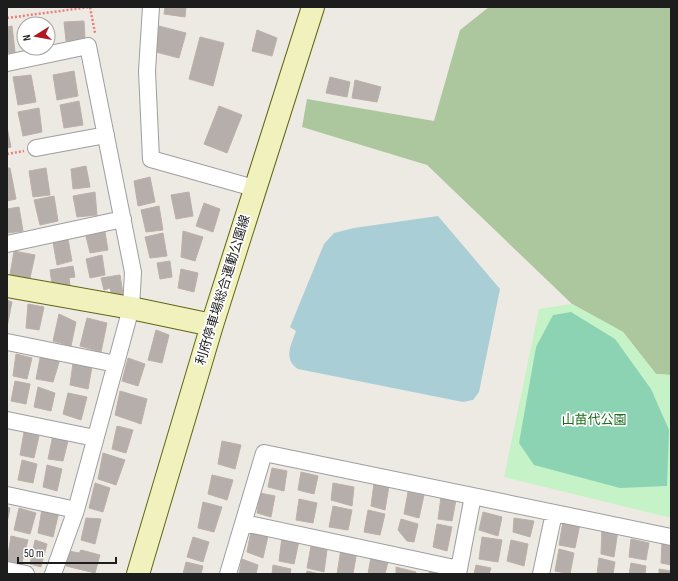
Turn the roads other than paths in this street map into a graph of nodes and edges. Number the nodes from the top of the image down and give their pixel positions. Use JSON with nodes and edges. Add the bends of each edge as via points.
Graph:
{"nodes":[{"id":1,"x":151,"y":7,"type":"edge"},
{"id":2,"x":313,"y":7,"type":"edge"},
{"id":3,"x":7,"y":63,"type":"edge"},
{"id":4,"x":106,"y":135,"type":"junction"},
{"id":5,"x":36,"y":148,"type":"dead end"},
{"id":6,"x":254,"y":188,"type":"junction"},
{"id":7,"x":123,"y":220,"type":"junction"},
{"id":8,"x":7,"y":244,"type":"edge"},
{"id":9,"x":7,"y":286,"type":"edge"},
{"id":10,"x":131,"y":308,"type":"junction"},
{"id":11,"x":212,"y":325,"type":"junction"},
{"id":12,"x":7,"y":342,"type":"edge"},
{"id":13,"x":116,"y":364,"type":"junction"},
{"id":14,"x":7,"y":420,"type":"edge"},
{"id":15,"x":95,"y":438,"type":"junction"},
{"id":16,"x":7,"y":495,"type":"edge"},
{"id":17,"x":473,"y":496,"type":"junction"},
{"id":18,"x":76,"y":510,"type":"junction"},
{"id":19,"x":554,"y":513,"type":"junction"},
{"id":20,"x":244,"y":523,"type":"junction"},
{"id":21,"x":671,"y":537,"type":"edge"},
{"id":22,"x":7,"y":570,"type":"edge"},
{"id":23,"x":458,"y":571,"type":"edge"},
{"id":24,"x":26,"y":574,"type":"edge"},
{"id":25,"x":53,"y":574,"type":"edge"},
{"id":26,"x":138,"y":574,"type":"edge"},
{"id":27,"x":228,"y":574,"type":"edge"},
{"id":28,"x":541,"y":574,"type":"edge"}],
"edges":[{"from":1,"to":6,"type":"street","via":[[146,71],[151,158]]},
{"from":2,"to":6,"type":"main road","name":"利府停車場総合運動公園線"},
{"from":3,"to":4,"type":"street","via":[[88,46]]},
{"from":4,"to":5,"type":"street"},
{"from":4,"to":7,"type":"street"},
{"from":6,"to":11,"type":"main road","name":"利府停車場総合運動公園線"},
{"from":7,"to":8,"type":"street"},
{"from":7,"to":10,"type":"street","via":[[133,272]]},
{"from":9,"to":10,"type":"main road"},
{"from":10,"to":11,"type":"main road"},
{"from":10,"to":13,"type":"street"},
{"from":11,"to":26,"type":"main road","name":"利府停車場総合運動公園線"},
{"from":12,"to":13,"type":"street"},
{"from":13,"to":15,"type":"street"},
{"from":14,"to":15,"type":"street"},
{"from":15,"to":18,"type":"street"},
{"from":16,"to":18,"type":"street"},
{"from":17,"to":19,"type":"street"},
{"from":17,"to":20,"type":"street","via":[[264,453]]},
{"from":17,"to":23,"type":"street"},
{"from":18,"to":25,"type":"street"},
{"from":19,"to":21,"type":"street"},
{"from":19,"to":28,"type":"street"},
{"from":20,"to":23,"type":"street"},
{"from":20,"to":27,"type":"street"},
{"from":22,"to":24,"type":"street"}]}
